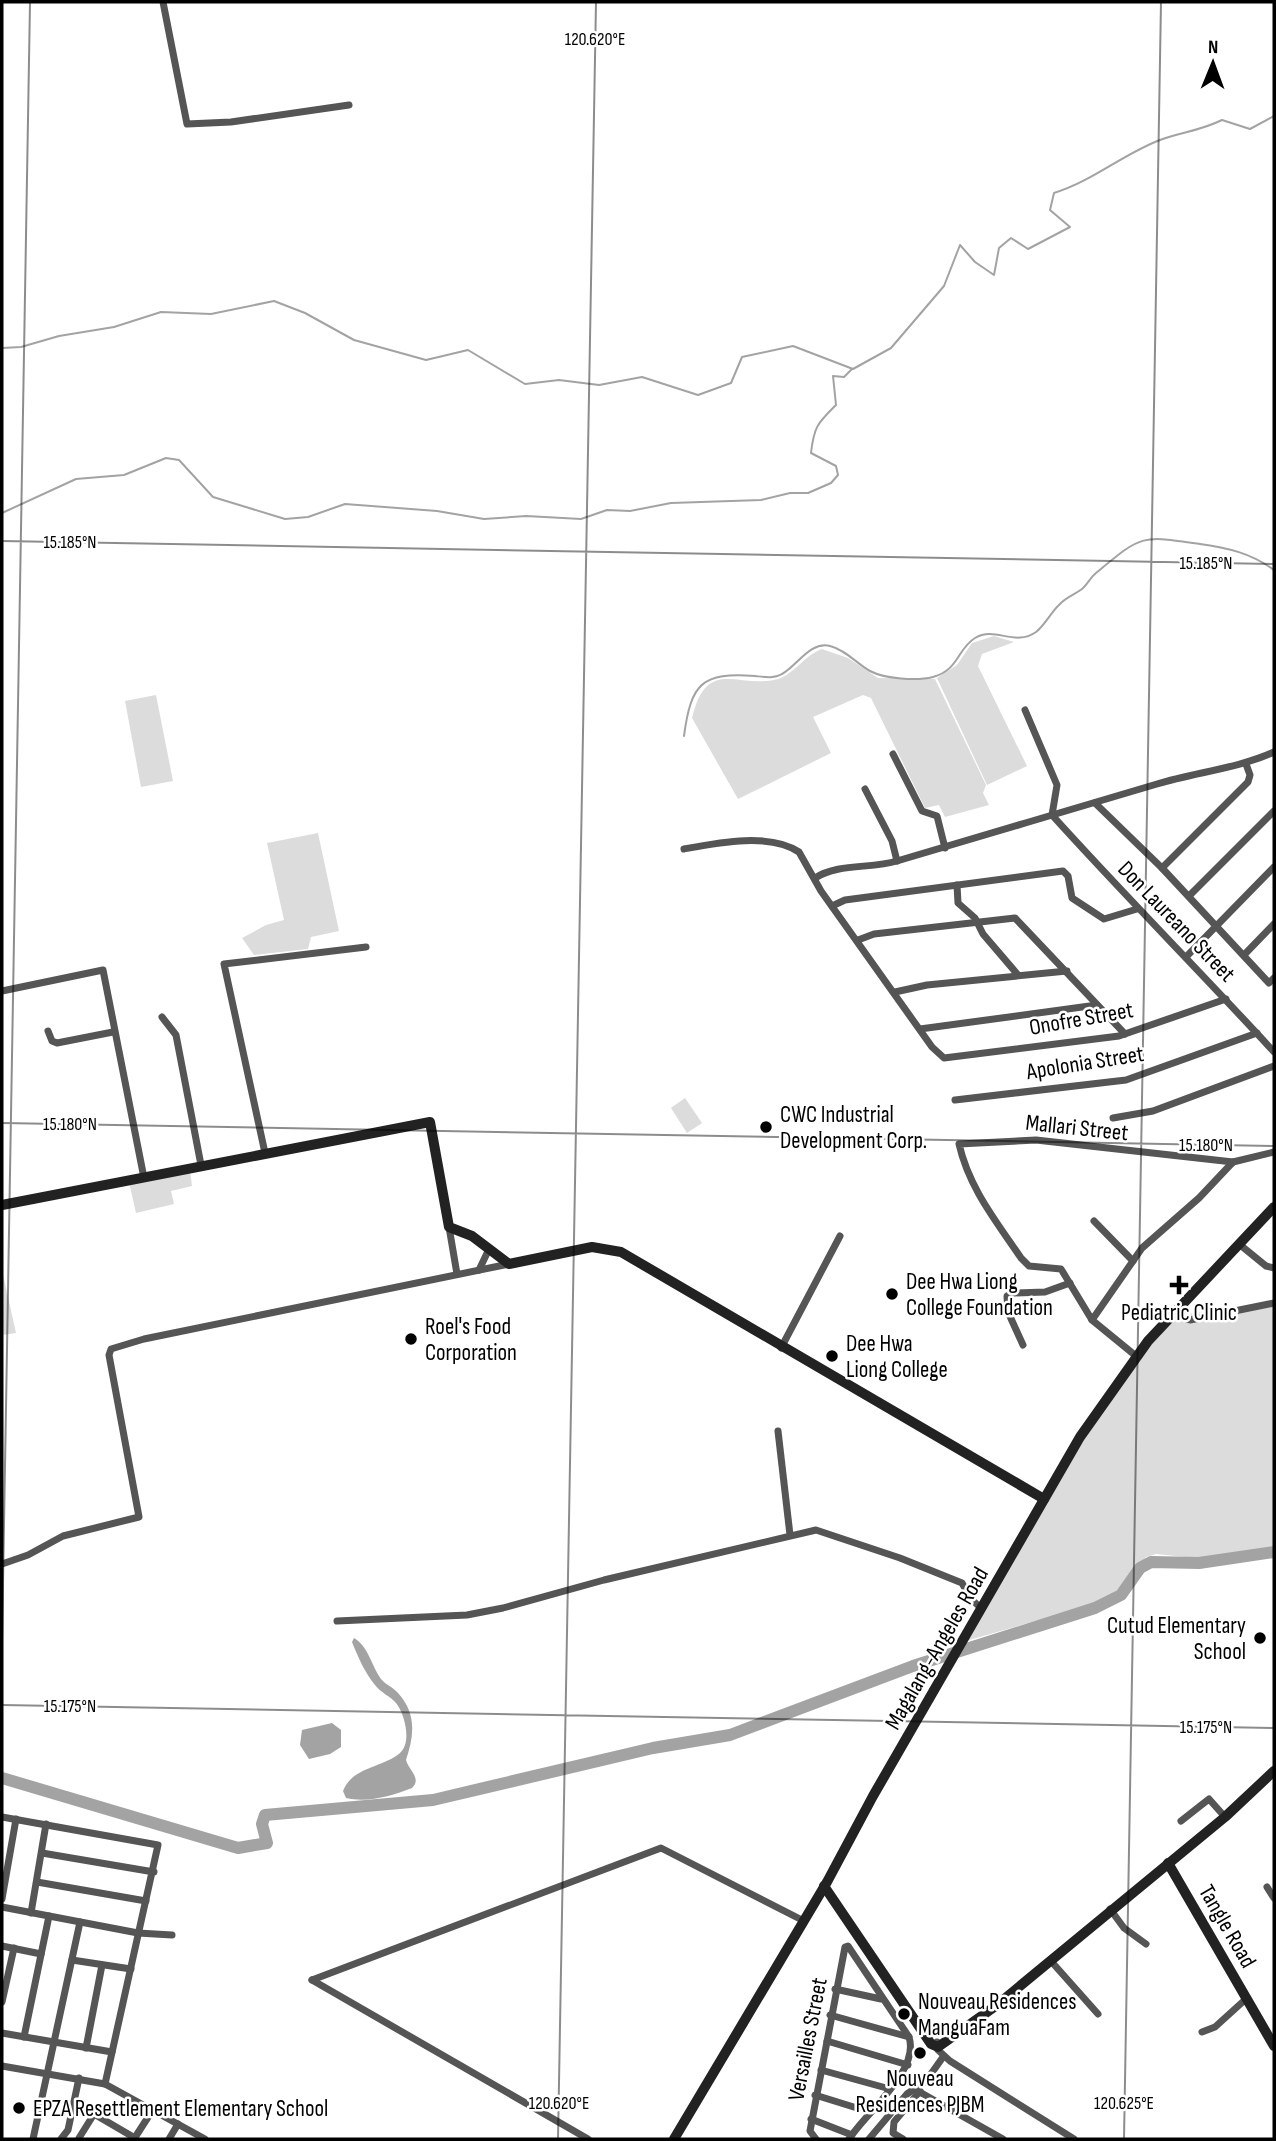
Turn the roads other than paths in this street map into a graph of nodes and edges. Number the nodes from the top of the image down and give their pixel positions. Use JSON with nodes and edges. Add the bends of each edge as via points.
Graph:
{"nodes":[{"id":1,"x":163,"y":2,"type":"edge"},
{"id":2,"x":349,"y":106,"type":"dead end"},
{"id":3,"x":1025,"y":710,"type":"dead end"},
{"id":4,"x":1274,"y":752,"type":"edge"},
{"id":5,"x":893,"y":754,"type":"dead end"},
{"id":6,"x":1246,"y":764,"type":"junction"},
{"id":7,"x":865,"y":789,"type":"dead end"},
{"id":8,"x":1095,"y":803,"type":"junction"},
{"id":9,"x":1274,"y":811,"type":"edge"},
{"id":10,"x":1052,"y":815,"type":"junction"},
{"id":11,"x":945,"y":848,"type":"junction"},
{"id":12,"x":684,"y":849,"type":"dead end"},
{"id":13,"x":897,"y":861,"type":"junction"},
{"id":14,"x":1274,"y":867,"type":"edge"},
{"id":15,"x":1162,"y":868,"type":"junction"},
{"id":16,"x":815,"y":878,"type":"junction"},
{"id":17,"x":957,"y":885,"type":"junction"},
{"id":18,"x":1189,"y":896,"type":"junction"},
{"id":19,"x":832,"y":906,"type":"junction"},
{"id":20,"x":1137,"y":909,"type":"junction"},
{"id":21,"x":975,"y":922,"type":"junction"},
{"id":22,"x":1274,"y":924,"type":"edge"},
{"id":23,"x":1214,"y":927,"type":"junction"},
{"id":24,"x":858,"y":940,"type":"junction"},
{"id":25,"x":366,"y":947,"type":"dead end"},
{"id":26,"x":1244,"y":955,"type":"junction"},
{"id":27,"x":1186,"y":957,"type":"junction"},
{"id":28,"x":1068,"y":971,"type":"junction"},
{"id":29,"x":1018,"y":975,"type":"junction"},
{"id":30,"x":1274,"y":978,"type":"edge"},
{"id":31,"x":2,"y":991,"type":"edge"},
{"id":32,"x":895,"y":992,"type":"junction"},
{"id":33,"x":1226,"y":999,"type":"junction"},
{"id":34,"x":1097,"y":1005,"type":"junction"},
{"id":35,"x":162,"y":1017,"type":"dead end"},
{"id":36,"x":920,"y":1029,"type":"junction"},
{"id":37,"x":48,"y":1031,"type":"dead end"},
{"id":38,"x":113,"y":1032,"type":"junction"},
{"id":39,"x":1257,"y":1033,"type":"junction"},
{"id":40,"x":1125,"y":1034,"type":"junction"},
{"id":41,"x":1274,"y":1051,"type":"edge"},
{"id":42,"x":1274,"y":1066,"type":"edge"},
{"id":43,"x":955,"y":1100,"type":"dead end"},
{"id":44,"x":1113,"y":1118,"type":"dead end"},
{"id":45,"x":1274,"y":1152,"type":"edge"},
{"id":46,"x":265,"y":1153,"type":"junction"},
{"id":47,"x":1233,"y":1162,"type":"junction"},
{"id":48,"x":201,"y":1166,"type":"junction"},
{"id":49,"x":144,"y":1178,"type":"junction"},
{"id":50,"x":2,"y":1205,"type":"edge"},
{"id":51,"x":1274,"y":1207,"type":"edge"},
{"id":52,"x":1094,"y":1222,"type":"dead end"},
{"id":53,"x":449,"y":1227,"type":"junction"},
{"id":54,"x":840,"y":1236,"type":"dead end"},
{"id":55,"x":1239,"y":1244,"type":"junction"},
{"id":56,"x":489,"y":1249,"type":"junction"},
{"id":57,"x":1133,"y":1261,"type":"junction"},
{"id":58,"x":509,"y":1264,"type":"junction"},
{"id":59,"x":1274,"y":1268,"type":"edge"},
{"id":60,"x":479,"y":1270,"type":"junction"},
{"id":61,"x":457,"y":1274,"type":"junction"},
{"id":62,"x":1070,"y":1283,"type":"junction"},
{"id":63,"x":1274,"y":1303,"type":"edge"},
{"id":64,"x":1172,"y":1315,"type":"junction"},
{"id":65,"x":1092,"y":1320,"type":"junction"},
{"id":66,"x":1023,"y":1345,"type":"dead end"},
{"id":67,"x":781,"y":1348,"type":"junction"},
{"id":68,"x":1136,"y":1356,"type":"junction"},
{"id":69,"x":778,"y":1431,"type":"dead end"},
{"id":70,"x":1044,"y":1499,"type":"junction"},
{"id":71,"x":790,"y":1535,"type":"junction"},
{"id":72,"x":2,"y":1564,"type":"edge"},
{"id":73,"x":981,"y":1608,"type":"junction"},
{"id":74,"x":337,"y":1621,"type":"dead end"},
{"id":75,"x":1274,"y":1771,"type":"edge"},
{"id":76,"x":2,"y":1817,"type":"edge"},
{"id":77,"x":1225,"y":1817,"type":"junction"},
{"id":78,"x":16,"y":1819,"type":"junction"},
{"id":79,"x":1181,"y":1821,"type":"dead end"},
{"id":80,"x":46,"y":1824,"type":"junction"},
{"id":81,"x":42,"y":1853,"type":"junction"},
{"id":82,"x":1168,"y":1863,"type":"junction"},
{"id":83,"x":153,"y":1872,"type":"junction"},
{"id":84,"x":37,"y":1882,"type":"junction"},
{"id":85,"x":825,"y":1884,"type":"junction"},
{"id":86,"x":1268,"y":1887,"type":"dead end"},
{"id":87,"x":1274,"y":1898,"type":"edge"},
{"id":88,"x":2,"y":1899,"type":"edge"},
{"id":89,"x":146,"y":1900,"type":"junction"},
{"id":90,"x":2,"y":1907,"type":"edge"},
{"id":91,"x":1110,"y":1909,"type":"junction"},
{"id":92,"x":31,"y":1913,"type":"junction"},
{"id":93,"x":49,"y":1916,"type":"junction"},
{"id":94,"x":802,"y":1920,"type":"junction"},
{"id":95,"x":79,"y":1922,"type":"junction"},
{"id":96,"x":138,"y":1933,"type":"junction"},
{"id":97,"x":172,"y":1935,"type":"dead end"},
{"id":98,"x":1146,"y":1944,"type":"dead end"},
{"id":99,"x":2,"y":1946,"type":"edge"},
{"id":100,"x":14,"y":1948,"type":"junction"},
{"id":101,"x":41,"y":1954,"type":"junction"},
{"id":102,"x":72,"y":1960,"type":"junction"},
{"id":103,"x":1050,"y":1960,"type":"junction"},
{"id":104,"x":102,"y":1965,"type":"junction"},
{"id":105,"x":131,"y":1969,"type":"junction"},
{"id":106,"x":835,"y":1989,"type":"junction"},
{"id":107,"x":1247,"y":1998,"type":"junction"},
{"id":108,"x":881,"y":1999,"type":"junction"},
{"id":109,"x":2,"y":2002,"type":"edge"},
{"id":110,"x":1098,"y":2014,"type":"dead end"},
{"id":111,"x":830,"y":2015,"type":"junction"},
{"id":112,"x":1270,"y":2030,"type":"edge"},
{"id":113,"x":1202,"y":2032,"type":"dead end"},
{"id":114,"x":2,"y":2033,"type":"edge"},
{"id":115,"x":24,"y":2037,"type":"junction"},
{"id":116,"x":909,"y":2037,"type":"junction"},
{"id":117,"x":827,"y":2041,"type":"junction"},
{"id":118,"x":55,"y":2043,"type":"junction"},
{"id":119,"x":1274,"y":2046,"type":"edge"},
{"id":120,"x":942,"y":2047,"type":"junction"},
{"id":121,"x":86,"y":2048,"type":"junction"},
{"id":122,"x":112,"y":2052,"type":"junction"},
{"id":123,"x":908,"y":2065,"type":"junction"},
{"id":124,"x":2,"y":2066,"type":"edge"},
{"id":125,"x":821,"y":2070,"type":"junction"},
{"id":126,"x":48,"y":2073,"type":"junction"},
{"id":127,"x":79,"y":2078,"type":"junction"},
{"id":128,"x":105,"y":2084,"type":"junction"},
{"id":129,"x":890,"y":2088,"type":"junction"},
{"id":130,"x":918,"y":2091,"type":"junction"},
{"id":131,"x":815,"y":2095,"type":"junction"},
{"id":132,"x":72,"y":2109,"type":"junction"},
{"id":133,"x":152,"y":2111,"type":"junction"},
{"id":134,"x":870,"y":2112,"type":"junction"},
{"id":135,"x":94,"y":2114,"type":"junction"},
{"id":136,"x":811,"y":2119,"type":"junction"},
{"id":137,"x":178,"y":2124,"type":"junction"},
{"id":138,"x":68,"y":2130,"type":"junction"},
{"id":139,"x":850,"y":2137,"type":"edge"},
{"id":140,"x":33,"y":2139,"type":"edge"},
{"id":141,"x":61,"y":2139,"type":"edge"},
{"id":142,"x":80,"y":2139,"type":"edge"},
{"id":143,"x":135,"y":2139,"type":"edge"},
{"id":144,"x":169,"y":2139,"type":"edge"},
{"id":145,"x":205,"y":2139,"type":"edge"},
{"id":146,"x":588,"y":2139,"type":"edge"},
{"id":147,"x":674,"y":2139,"type":"edge"},
{"id":148,"x":816,"y":2139,"type":"edge"},
{"id":149,"x":869,"y":2139,"type":"edge"},
{"id":150,"x":903,"y":2139,"type":"edge"},
{"id":151,"x":1003,"y":2139,"type":"edge"},
{"id":152,"x":1074,"y":2139,"type":"edge"}],
"edges":[{"from":1,"to":2,"type":"street","via":[[187,124]]},
{"from":3,"to":10,"type":"street","via":[[1057,785]]},
{"from":4,"to":6,"type":"street"},
{"from":5,"to":11,"type":"street","via":[[922,811],[937,816]]},
{"from":6,"to":8,"type":"street","via":[[1186,775]]},
{"from":6,"to":15,"type":"street","via":[[1248,782]]},
{"from":7,"to":13,"type":"street","via":[[892,841]]},
{"from":8,"to":10,"type":"street"},
{"from":8,"to":15,"type":"street"},
{"from":9,"to":18,"type":"street"},
{"from":10,"to":11,"type":"street"},
{"from":10,"to":20,"type":"street","name":"Don Laureano Street"},
{"from":11,"to":13,"type":"street"},
{"from":12,"to":16,"type":"street","via":[[738,838],[791,847]]},
{"from":13,"to":16,"type":"street","via":[[827,871]]},
{"from":14,"to":23,"type":"street"},
{"from":15,"to":18,"type":"street"},
{"from":16,"to":19,"type":"street"},
{"from":17,"to":19,"type":"street","via":[[845,900]]},
{"from":17,"to":20,"type":"street","via":[[1065,871],[1072,898],[1104,919]]},
{"from":17,"to":21,"type":"street","via":[[958,903]]},
{"from":18,"to":23,"type":"street"},
{"from":19,"to":24,"type":"street"},
{"from":20,"to":27,"type":"street","name":"Don Laureano Street"},
{"from":21,"to":24,"type":"street"},
{"from":21,"to":28,"type":"street","via":[[1015,918]]},
{"from":21,"to":29,"type":"street"},
{"from":22,"to":26,"type":"street"},
{"from":23,"to":26,"type":"street"},
{"from":23,"to":27,"type":"street"},
{"from":24,"to":32,"type":"street"},
{"from":25,"to":46,"type":"street","via":[[224,964]]},
{"from":26,"to":30,"type":"street","via":[[1269,983]]},
{"from":27,"to":33,"type":"street","name":"Don Laureano Street"},
{"from":28,"to":29,"type":"street"},
{"from":28,"to":34,"type":"street"},
{"from":29,"to":32,"type":"street"},
{"from":31,"to":38,"type":"street","via":[[103,970]]},
{"from":32,"to":36,"type":"street"},
{"from":33,"to":39,"type":"street","name":"Don Laureano Street"},
{"from":33,"to":40,"type":"street","name":"Onofre Street"},
{"from":34,"to":36,"type":"street"},
{"from":34,"to":40,"type":"street"},
{"from":35,"to":48,"type":"street","via":[[177,1035]]},
{"from":36,"to":40,"type":"street","name":"Onofre Street","via":[[940,1056],[948,1058]]},
{"from":37,"to":38,"type":"street","via":[[57,1043]]},
{"from":38,"to":49,"type":"street"},
{"from":39,"to":41,"type":"street","name":"Don Laureano Street"},
{"from":39,"to":43,"type":"street","name":"Apolonia Street","via":[[1126,1080]]},
{"from":42,"to":44,"type":"street","via":[[1153,1111]]},
{"from":45,"to":47,"type":"street","name":"Mallari Street"},
{"from":46,"to":48,"type":"street"},
{"from":46,"to":53,"type":"street","via":[[430,1122]]},
{"from":47,"to":57,"type":"street","via":[[1144,1245]]},
{"from":47,"to":62,"type":"street","name":"Mallari Street","via":[[1036,1140],[959,1144],[975,1190],[1021,1258],[1029,1266],[1059,1267]]},
{"from":48,"to":49,"type":"street"},
{"from":49,"to":50,"type":"street"},
{"from":51,"to":55,"type":"street","name":"Magalang-Angeles Road"},
{"from":52,"to":57,"type":"street"},
{"from":53,"to":56,"type":"street"},
{"from":53,"to":61,"type":"street"},
{"from":54,"to":67,"type":"street"},
{"from":55,"to":59,"type":"street"},
{"from":55,"to":64,"type":"street","name":"Magalang-Angeles Road"},
{"from":56,"to":58,"type":"street"},
{"from":56,"to":60,"type":"street"},
{"from":57,"to":65,"type":"street"},
{"from":58,"to":60,"type":"street"},
{"from":58,"to":67,"type":"street","via":[[592,1247],[613,1249]]},
{"from":60,"to":61,"type":"street"},
{"from":61,"to":72,"type":"street","via":[[111,1349],[139,1517],[62,1536]]},
{"from":62,"to":65,"type":"street"},
{"from":62,"to":66,"type":"street","via":[[1045,1292],[1007,1296],[1008,1312]]},
{"from":63,"to":64,"type":"street","via":[[1190,1320]]},
{"from":64,"to":68,"type":"street","name":"Magalang-Angeles Road"},
{"from":65,"to":68,"type":"street"},
{"from":67,"to":70,"type":"street"},
{"from":68,"to":70,"type":"street","name":"Magalang-Angeles Road"},
{"from":69,"to":71,"type":"street"},
{"from":70,"to":73,"type":"street","name":"Magalang-Angeles Road"},
{"from":71,"to":73,"type":"street","via":[[818,1531],[900,1558],[962,1583]]},
{"from":71,"to":74,"type":"street","via":[[467,1615]]},
{"from":73,"to":85,"type":"street","name":"Magalang-Angeles Road"},
{"from":75,"to":77,"type":"street"},
{"from":76,"to":78,"type":"street"},
{"from":77,"to":79,"type":"street","via":[[1206,1799]]},
{"from":77,"to":82,"type":"street"},
{"from":78,"to":80,"type":"street"},
{"from":78,"to":88,"type":"street"},
{"from":80,"to":81,"type":"street"},
{"from":80,"to":83,"type":"street","via":[[156,1843]]},
{"from":81,"to":83,"type":"street"},
{"from":81,"to":84,"type":"street"},
{"from":82,"to":91,"type":"street"},
{"from":82,"to":107,"type":"street","name":"Tangle Road"},
{"from":83,"to":89,"type":"street"},
{"from":84,"to":89,"type":"street"},
{"from":84,"to":92,"type":"street"},
{"from":85,"to":94,"type":"street","name":"Magalang-Angeles Road"},
{"from":85,"to":120,"type":"street"},
{"from":86,"to":87,"type":"street"},
{"from":89,"to":96,"type":"street"},
{"from":90,"to":92,"type":"street"},
{"from":91,"to":98,"type":"street","via":[[1124,1928]]},
{"from":91,"to":103,"type":"street"},
{"from":92,"to":93,"type":"street"},
{"from":93,"to":95,"type":"street"},
{"from":93,"to":101,"type":"street"},
{"from":94,"to":146,"type":"street","via":[[661,1848],[312,1980]]},
{"from":94,"to":147,"type":"street","name":"Magalang-Angeles Road"},
{"from":95,"to":96,"type":"street"},
{"from":95,"to":102,"type":"street"},
{"from":96,"to":97,"type":"street"},
{"from":96,"to":105,"type":"street"},
{"from":99,"to":100,"type":"street"},
{"from":100,"to":101,"type":"street"},
{"from":100,"to":109,"type":"street"},
{"from":101,"to":115,"type":"street"},
{"from":102,"to":104,"type":"street"},
{"from":102,"to":118,"type":"street"},
{"from":103,"to":110,"type":"street"},
{"from":103,"to":120,"type":"street"},
{"from":104,"to":105,"type":"street"},
{"from":104,"to":121,"type":"street"},
{"from":105,"to":122,"type":"street"},
{"from":106,"to":108,"type":"street"},
{"from":106,"to":108,"type":"street","name":"Versailles Street","via":[[848,1946]]},
{"from":106,"to":111,"type":"street","name":"Versailles Street"},
{"from":107,"to":112,"type":"street","name":"Tangle Road"},
{"from":107,"to":113,"type":"street","via":[[1215,2027]]},
{"from":108,"to":116,"type":"street"},
{"from":111,"to":116,"type":"street"},
{"from":111,"to":117,"type":"street","name":"Versailles Street"},
{"from":112,"to":119,"type":"street","name":"Tangle Road"},
{"from":114,"to":115,"type":"street"},
{"from":115,"to":118,"type":"street"},
{"from":116,"to":123,"type":"street"},
{"from":117,"to":123,"type":"street"},
{"from":117,"to":125,"type":"street","name":"Versailles Street"},
{"from":118,"to":121,"type":"street"},
{"from":118,"to":126,"type":"street"},
{"from":120,"to":130,"type":"street"},
{"from":120,"to":152,"type":"street"},
{"from":121,"to":122,"type":"street"},
{"from":122,"to":128,"type":"street"},
{"from":123,"to":129,"type":"street"},
{"from":124,"to":126,"type":"street"},
{"from":125,"to":129,"type":"street"},
{"from":125,"to":131,"type":"street","name":"Versailles Street"},
{"from":126,"to":127,"type":"street"},
{"from":126,"to":140,"type":"street"},
{"from":127,"to":128,"type":"street"},
{"from":127,"to":132,"type":"street"},
{"from":128,"to":133,"type":"street"},
{"from":129,"to":134,"type":"street"},
{"from":130,"to":149,"type":"street","via":[[904,2097]]},
{"from":130,"to":150,"type":"street","via":[[894,2122],[893,2133]]},
{"from":130,"to":151,"type":"street"},
{"from":131,"to":134,"type":"street"},
{"from":131,"to":136,"type":"street","name":"Versailles Street"},
{"from":132,"to":135,"type":"street"},
{"from":132,"to":138,"type":"street"},
{"from":133,"to":137,"type":"street"},
{"from":133,"to":143,"type":"street"},
{"from":134,"to":139,"type":"street"},
{"from":135,"to":142,"type":"street"},
{"from":135,"to":143,"type":"street"},
{"from":136,"to":139,"type":"street"},
{"from":136,"to":148,"type":"street","name":"Versailles Street","via":[[810,2131]]},
{"from":137,"to":144,"type":"street"},
{"from":137,"to":145,"type":"street"},
{"from":138,"to":141,"type":"street"},
{"from":138,"to":142,"type":"street"}]}
